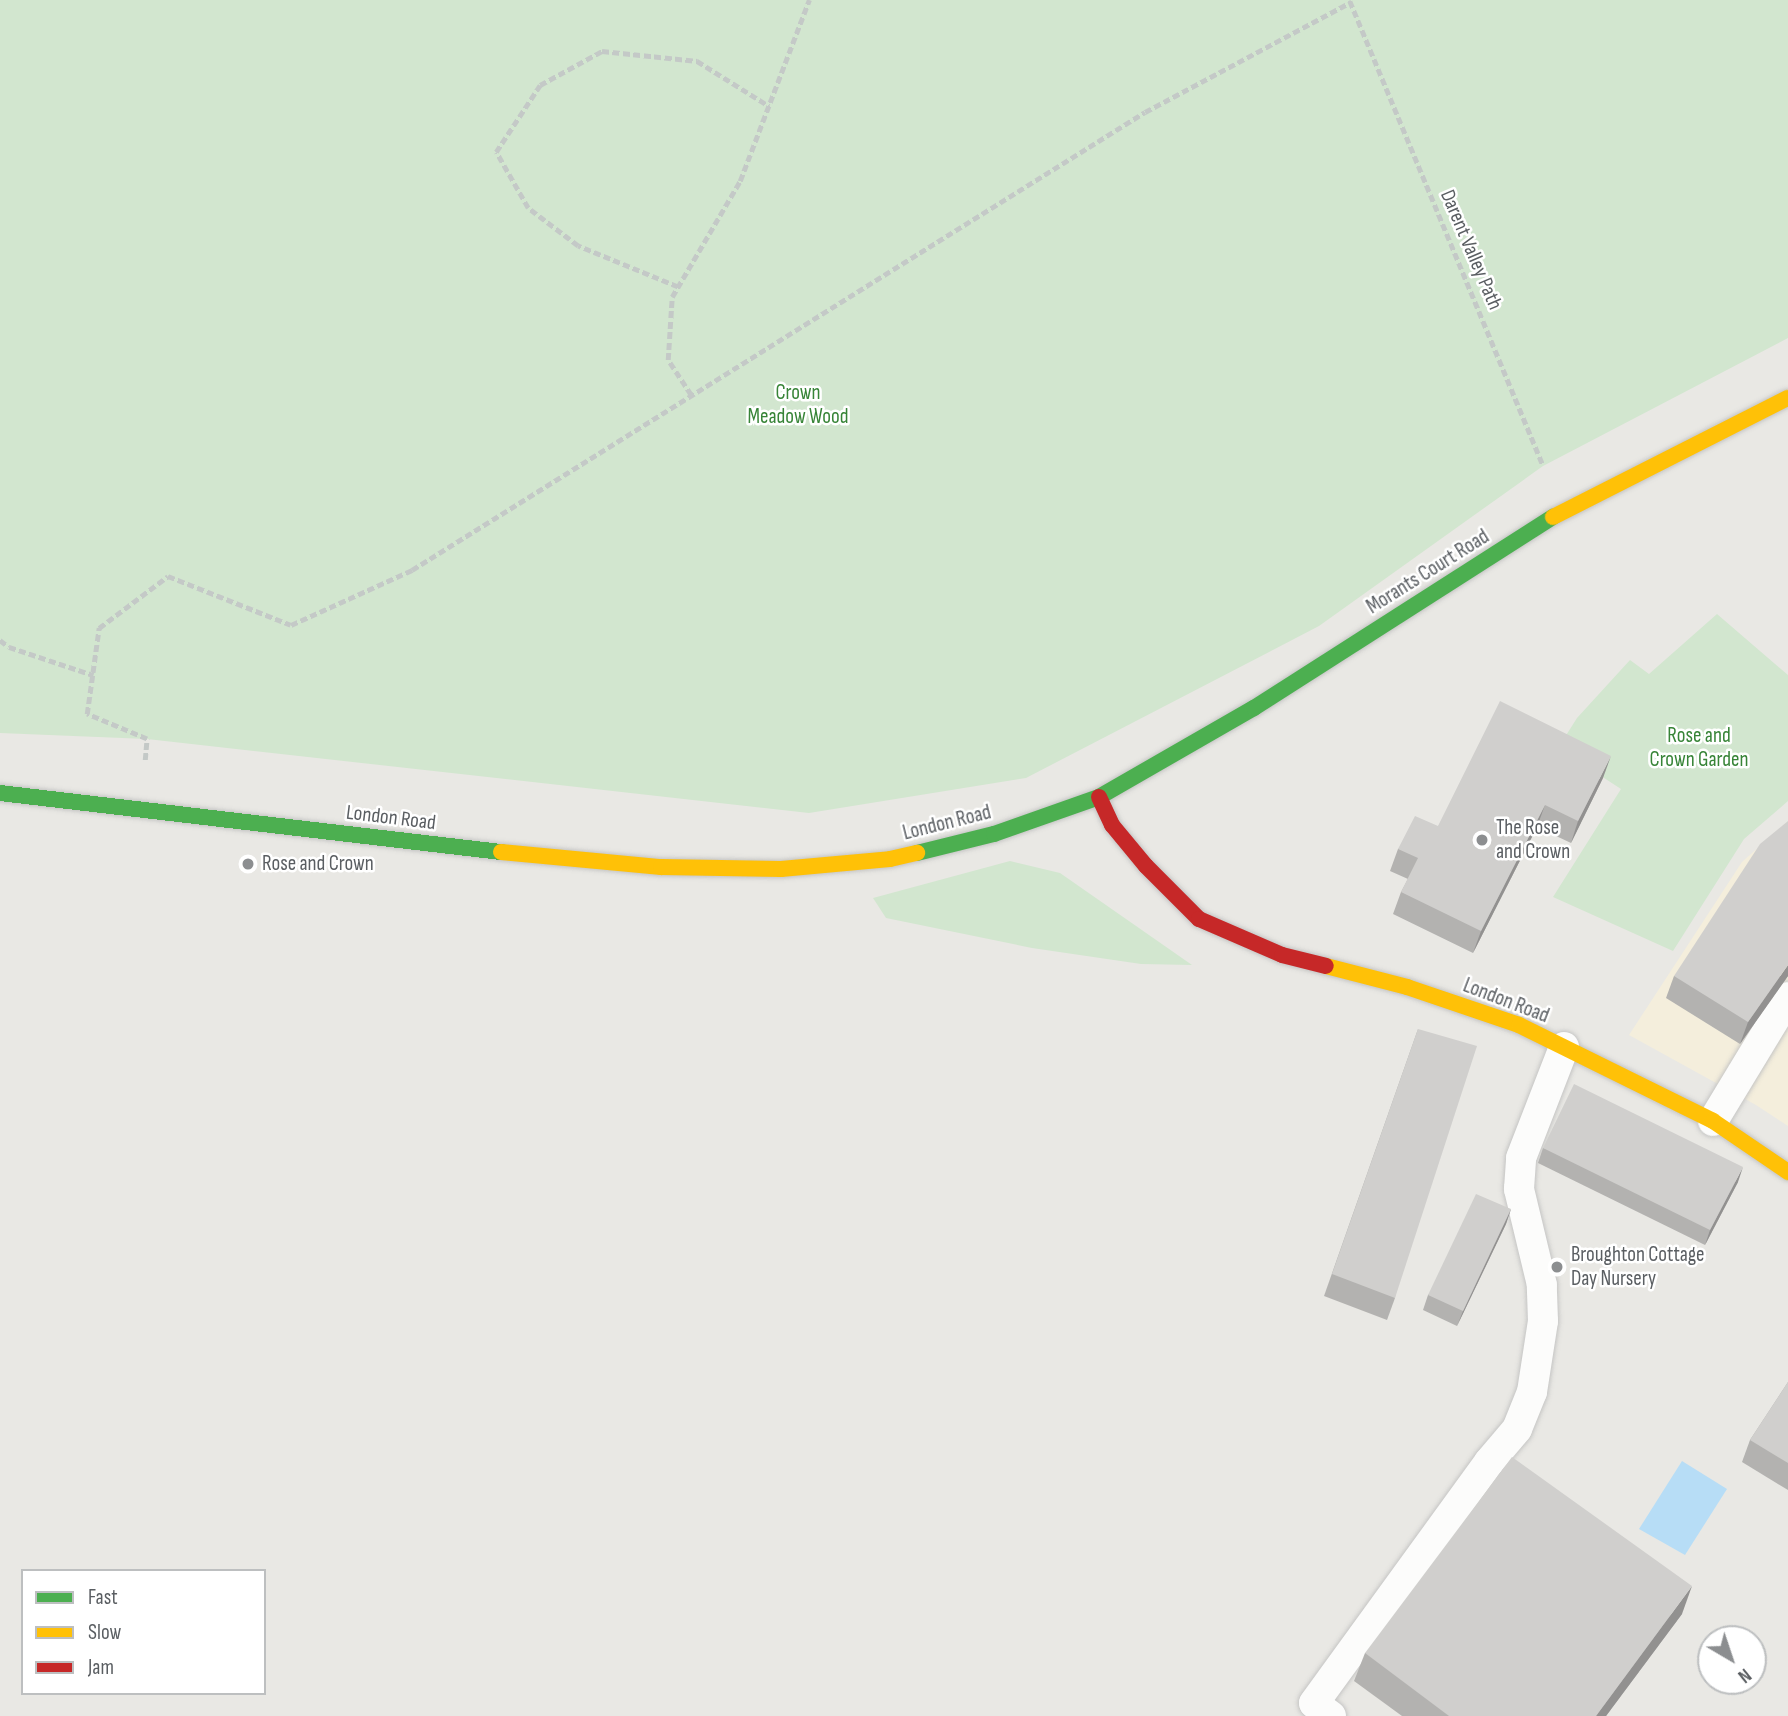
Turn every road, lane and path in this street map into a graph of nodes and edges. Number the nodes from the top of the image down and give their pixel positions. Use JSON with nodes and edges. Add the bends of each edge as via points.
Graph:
{"nodes":[{"id":1,"x":809,"y":0,"type":"edge"},
{"id":2,"x":1350,"y":1,"type":"edge"},
{"id":3,"x":769,"y":106,"type":"junction"},
{"id":4,"x":678,"y":287,"type":"junction"},
{"id":5,"x":691,"y":396,"type":"junction"},
{"id":6,"x":1788,"y":398,"type":"edge"},
{"id":7,"x":1564,"y":510,"type":"junction"},
{"id":8,"x":0,"y":640,"type":"edge"},
{"id":9,"x":93,"y":675,"type":"junction"},
{"id":10,"x":0,"y":793,"type":"edge"},
{"id":11,"x":1099,"y":797,"type":"junction"},
{"id":12,"x":141,"y":809,"type":"junction"},
{"id":13,"x":1788,"y":997,"type":"edge"},
{"id":14,"x":1564,"y":1047,"type":"junction"},
{"id":15,"x":1713,"y":1121,"type":"junction"},
{"id":16,"x":1788,"y":1172,"type":"edge"},
{"id":17,"x":1331,"y":1716,"type":"edge"}],
"edges":[{"from":1,"to":3,"type":"path"},
{"from":2,"to":5,"type":"path","via":[[1145,112]]},
{"from":2,"to":7,"type":"path","name":"Darent Valley Path"},
{"from":3,"to":4,"type":"path","via":[[740,181]]},
{"from":3,"to":4,"type":"path","via":[[697,61],[602,51],[540,85],[496,152],[528,208],[578,246]]},
{"from":4,"to":5,"type":"path","via":[[672,297],[668,360]]},
{"from":5,"to":9,"type":"path","via":[[412,570],[291,625],[168,576],[99,628]]},
{"from":6,"to":7,"type":"main road","name":"Morants Court Road"},
{"from":7,"to":11,"type":"main road","name":"Morants Court Road","via":[[1254,708]]},
{"from":8,"to":9,"type":"path"},
{"from":9,"to":12,"type":"path","via":[[87,714],[147,739]]},
{"from":10,"to":12,"type":"main road","name":"London Road"},
{"from":11,"to":12,"type":"main road","name":"London Road","via":[[994,834],[890,859],[781,869],[661,867],[523,855]]},
{"from":11,"to":14,"type":"main road","name":"London Road","via":[[1112,825],[1199,919],[1282,955],[1407,987],[1519,1025]]},
{"from":13,"to":15,"type":"lane"},
{"from":14,"to":15,"type":"main road","name":"London Road"},
{"from":14,"to":17,"type":"lane","via":[[1521,1158],[1519,1189],[1542,1285],[1543,1321],[1532,1392],[1517,1429],[1314,1703]]},
{"from":15,"to":16,"type":"main road","name":"London Road"}]}
